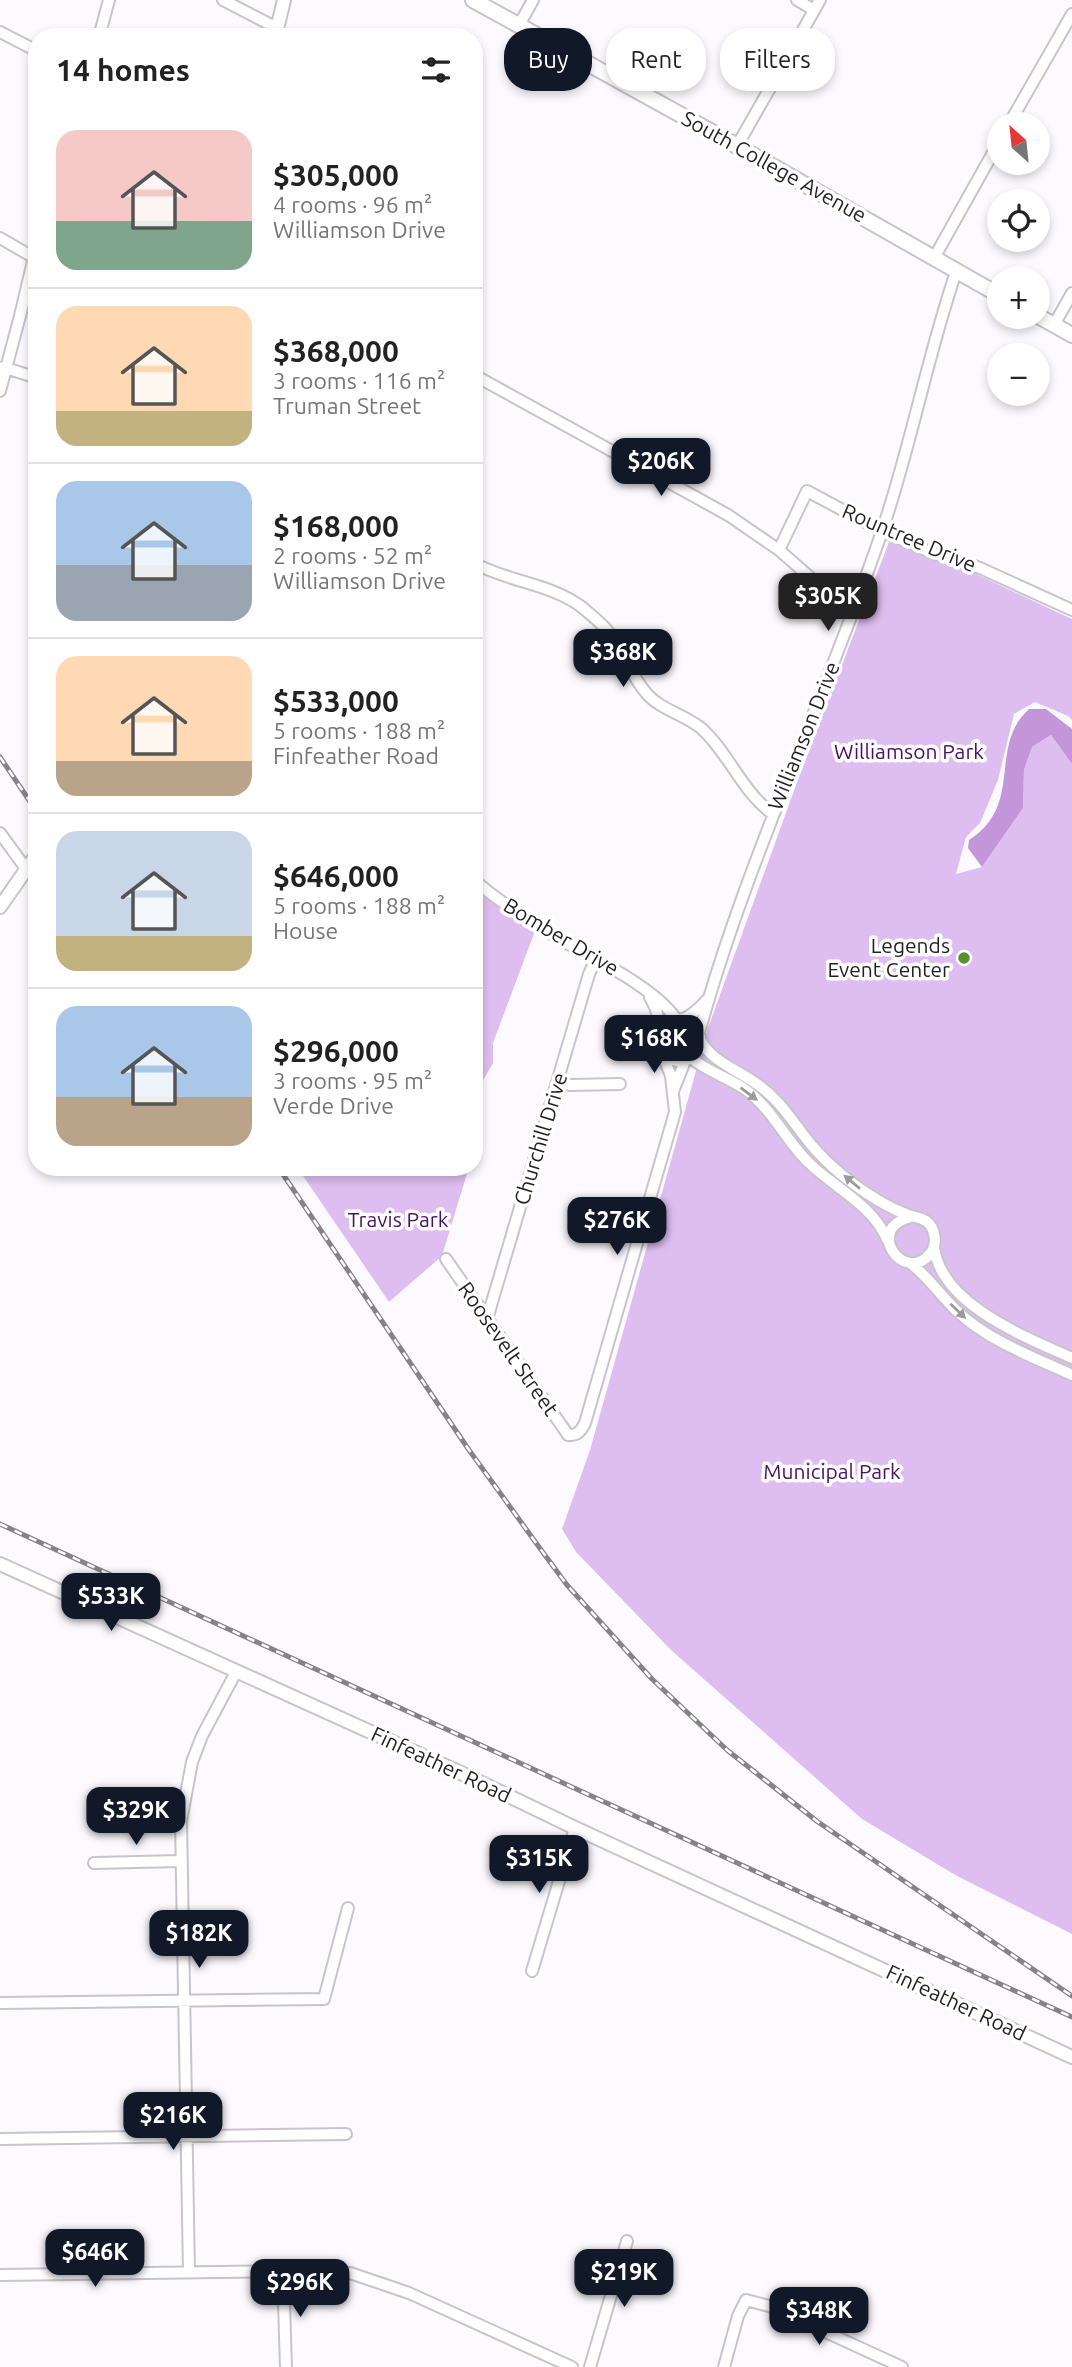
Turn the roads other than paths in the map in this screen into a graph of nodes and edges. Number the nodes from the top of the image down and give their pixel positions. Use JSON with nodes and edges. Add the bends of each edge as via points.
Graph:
{"nodes":[{"id":1,"x":109,"y":0,"type":"edge"},
{"id":2,"x":223,"y":0,"type":"edge"},
{"id":3,"x":284,"y":0,"type":"edge"},
{"id":4,"x":473,"y":0,"type":"edge"},
{"id":5,"x":533,"y":0,"type":"edge"},
{"id":6,"x":797,"y":0,"type":"edge"},
{"id":7,"x":817,"y":5,"type":"edge"},
{"id":8,"x":1072,"y":14,"type":"edge"},
{"id":9,"x":519,"y":25,"type":"junction"},
{"id":10,"x":101,"y":28,"type":"edge"},
{"id":11,"x":269,"y":28,"type":"edge"},
{"id":12,"x":277,"y":28,"type":"edge"},
{"id":13,"x":0,"y":32,"type":"edge"},
{"id":14,"x":28,"y":46,"type":"edge"},
{"id":15,"x":1016,"y":112,"type":"edge"},
{"id":16,"x":737,"y":146,"type":"junction"},
{"id":17,"x":987,"y":163,"type":"edge"},
{"id":18,"x":0,"y":238,"type":"edge"},
{"id":19,"x":28,"y":254,"type":"edge"},
{"id":20,"x":934,"y":258,"type":"junction"},
{"id":21,"x":956,"y":272,"type":"junction"},
{"id":22,"x":28,"y":275,"type":"edge"},
{"id":23,"x":987,"y":289,"type":"edge"},
{"id":24,"x":1072,"y":293,"type":"edge"},
{"id":25,"x":1050,"y":323,"type":"edge"},
{"id":26,"x":1054,"y":325,"type":"junction"},
{"id":27,"x":1072,"y":335,"type":"edge"},
{"id":28,"x":3,"y":367,"type":"edge"},
{"id":29,"x":28,"y":375,"type":"edge"},
{"id":30,"x":483,"y":380,"type":"edge"},
{"id":31,"x":0,"y":391,"type":"edge"},
{"id":32,"x":882,"y":531,"type":"junction"},
{"id":33,"x":779,"y":551,"type":"junction"},
{"id":34,"x":483,"y":567,"type":"edge"},
{"id":35,"x":1072,"y":610,"type":"edge"},
{"id":36,"x":852,"y":614,"type":"junction"},
{"id":37,"x":773,"y":814,"type":"junction"},
{"id":38,"x":0,"y":833,"type":"edge"},
{"id":39,"x":27,"y":870,"type":"joint"},
{"id":40,"x":483,"y":887,"type":"edge"},
{"id":41,"x":0,"y":907,"type":"edge"},
{"id":42,"x":596,"y":959,"type":"junction"},
{"id":43,"x":649,"y":994,"type":"junction"},
{"id":44,"x":709,"y":998,"type":"junction"},
{"id":45,"x":680,"y":1019,"type":"junction"},
{"id":46,"x":660,"y":1031,"type":"junction"},
{"id":47,"x":700,"y":1036,"type":"junction"},
{"id":48,"x":661,"y":1051,"type":"junction"},
{"id":49,"x":688,"y":1059,"type":"junction"},
{"id":50,"x":558,"y":1081,"type":"junction"},
{"id":51,"x":620,"y":1084,"type":"dead end"},
{"id":52,"x":674,"y":1089,"type":"junction"},
{"id":53,"x":911,"y":1217,"type":"junction"},
{"id":54,"x":889,"y":1243,"type":"junction"},
{"id":55,"x":934,"y":1247,"type":"junction"},
{"id":56,"x":446,"y":1259,"type":"dead end"},
{"id":57,"x":910,"y":1263,"type":"junction"},
{"id":58,"x":487,"y":1319,"type":"junction"},
{"id":59,"x":1072,"y":1358,"type":"edge"},
{"id":60,"x":1072,"y":1375,"type":"edge"},
{"id":61,"x":0,"y":1564,"type":"edge"},
{"id":62,"x":236,"y":1672,"type":"junction"},
{"id":63,"x":575,"y":1828,"type":"junction"},
{"id":64,"x":180,"y":1861,"type":"junction"},
{"id":65,"x":93,"y":1863,"type":"dead end"},
{"id":66,"x":348,"y":1908,"type":"dead end"},
{"id":67,"x":532,"y":1971,"type":"dead end"},
{"id":68,"x":184,"y":1999,"type":"junction"},
{"id":69,"x":0,"y":2003,"type":"edge"},
{"id":70,"x":1072,"y":2057,"type":"edge"},
{"id":71,"x":346,"y":2134,"type":"dead end"},
{"id":72,"x":187,"y":2136,"type":"junction"},
{"id":73,"x":0,"y":2139,"type":"edge"},
{"id":74,"x":627,"y":2241,"type":"dead end"},
{"id":75,"x":284,"y":2271,"type":"junction"},
{"id":76,"x":189,"y":2272,"type":"junction"},
{"id":77,"x":0,"y":2275,"type":"edge"},
{"id":78,"x":286,"y":2367,"type":"edge"},
{"id":79,"x":572,"y":2367,"type":"edge"},
{"id":80,"x":590,"y":2367,"type":"edge"},
{"id":81,"x":724,"y":2367,"type":"edge"},
{"id":82,"x":902,"y":2367,"type":"edge"}],
"edges":[{"from":1,"to":10,"type":"street"},
{"from":2,"to":11,"type":"street"},
{"from":3,"to":12,"type":"street"},
{"from":4,"to":9,"type":"main road","name":"South College Avenue"},
{"from":5,"to":9,"type":"street"},
{"from":6,"to":7,"type":"street"},
{"from":7,"to":16,"type":"street"},
{"from":8,"to":15,"type":"street"},
{"from":9,"to":16,"type":"main road","name":"South College Avenue"},
{"from":13,"to":14,"type":"street"},
{"from":16,"to":20,"type":"main road","name":"South College Avenue"},
{"from":17,"to":20,"type":"street"},
{"from":18,"to":19,"type":"street"},
{"from":20,"to":21,"type":"main road","name":"South College Avenue"},
{"from":21,"to":23,"type":"main road","name":"South College Avenue"},
{"from":21,"to":32,"type":"street","name":"Williamson Drive"},
{"from":22,"to":28,"type":"street"},
{"from":24,"to":26,"type":"street"},
{"from":25,"to":26,"type":"main road"},
{"from":26,"to":27,"type":"main road"},
{"from":28,"to":29,"type":"street"},
{"from":28,"to":31,"type":"street"},
{"from":30,"to":33,"type":"street","via":[[728,516]]},
{"from":32,"to":33,"type":"street","name":"Rountree Drive","via":[[807,491]]},
{"from":32,"to":35,"type":"street","name":"Rountree Drive"},
{"from":32,"to":36,"type":"street","name":"Williamson Drive"},
{"from":33,"to":36,"type":"street"},
{"from":34,"to":37,"type":"street","via":[[580,606],[608,632],[649,696],[700,727],[759,804]]},
{"from":36,"to":37,"type":"street","name":"Williamson Drive"},
{"from":37,"to":44,"type":"street","name":"Williamson Drive"},
{"from":38,"to":39,"type":"street"},
{"from":39,"to":41,"type":"street"},
{"from":40,"to":42,"type":"street","name":"Bomber Drive","via":[[516,913]]},
{"from":42,"to":43,"type":"street","name":"Bomber Drive"},
{"from":42,"to":50,"type":"street","name":"Churchill Drive"},
{"from":43,"to":45,"type":"street","name":"Bomber Drive"},
{"from":43,"to":46,"type":"street"},
{"from":44,"to":45,"type":"street","name":"Williamson Drive"},
{"from":44,"to":47,"type":"street","name":"Williamson Drive"},
{"from":45,"to":46,"type":"street"},
{"from":45,"to":47,"type":"street","via":[[690,1022]]},
{"from":46,"to":48,"type":"street"},
{"from":47,"to":49,"type":"street","via":[[699,1047]]},
{"from":53,"to":47,"type":"street","one_way":true,"via":[[889,1208],[846,1177],[819,1153],[782,1104],[716,1059]]},
{"from":48,"to":49,"type":"street","via":[[671,1060]]},
{"from":48,"to":52,"type":"street"},
{"from":49,"to":52,"type":"street"},
{"from":49,"to":54,"type":"street","one_way":true,"via":[[746,1090],[764,1106],[810,1164],[878,1221]]},
{"from":50,"to":51,"type":"street"},
{"from":50,"to":58,"type":"street","name":"Churchill Drive"},
{"from":52,"to":58,"type":"street","name":"Roosevelt Street","via":[[675,1112],[581,1431],[568,1434]]},
{"from":53,"to":54,"type":"street","via":[[892,1228]]},
{"from":53,"to":55,"type":"street","via":[[930,1226]]},
{"from":54,"to":57,"type":"street","via":[[896,1256]]},
{"from":55,"to":57,"type":"street","via":[[925,1259]]},
{"from":55,"to":59,"type":"street","via":[[943,1274],[974,1306],[1009,1330]]},
{"from":56,"to":58,"type":"street","name":"Roosevelt Street"},
{"from":57,"to":60,"type":"street","one_way":true,"via":[[985,1333]]},
{"from":61,"to":62,"type":"street","name":"Finfeather Road"},
{"from":62,"to":63,"type":"street","name":"Finfeather Road"},
{"from":62,"to":64,"type":"street","via":[[192,1762],[181,1821]]},
{"from":63,"to":67,"type":"street"},
{"from":63,"to":70,"type":"street","name":"Finfeather Road"},
{"from":64,"to":65,"type":"street"},
{"from":64,"to":68,"type":"street"},
{"from":66,"to":68,"type":"street","via":[[324,1999]]},
{"from":68,"to":69,"type":"street"},
{"from":68,"to":72,"type":"street"},
{"from":71,"to":72,"type":"street"},
{"from":72,"to":73,"type":"street"},
{"from":72,"to":76,"type":"street"},
{"from":74,"to":80,"type":"street"},
{"from":75,"to":76,"type":"street"},
{"from":75,"to":78,"type":"street"},
{"from":75,"to":79,"type":"street","via":[[350,2273],[377,2281]]},
{"from":76,"to":77,"type":"street"},
{"from":81,"to":82,"type":"street","via":[[746,2300],[769,2306]]}]}
